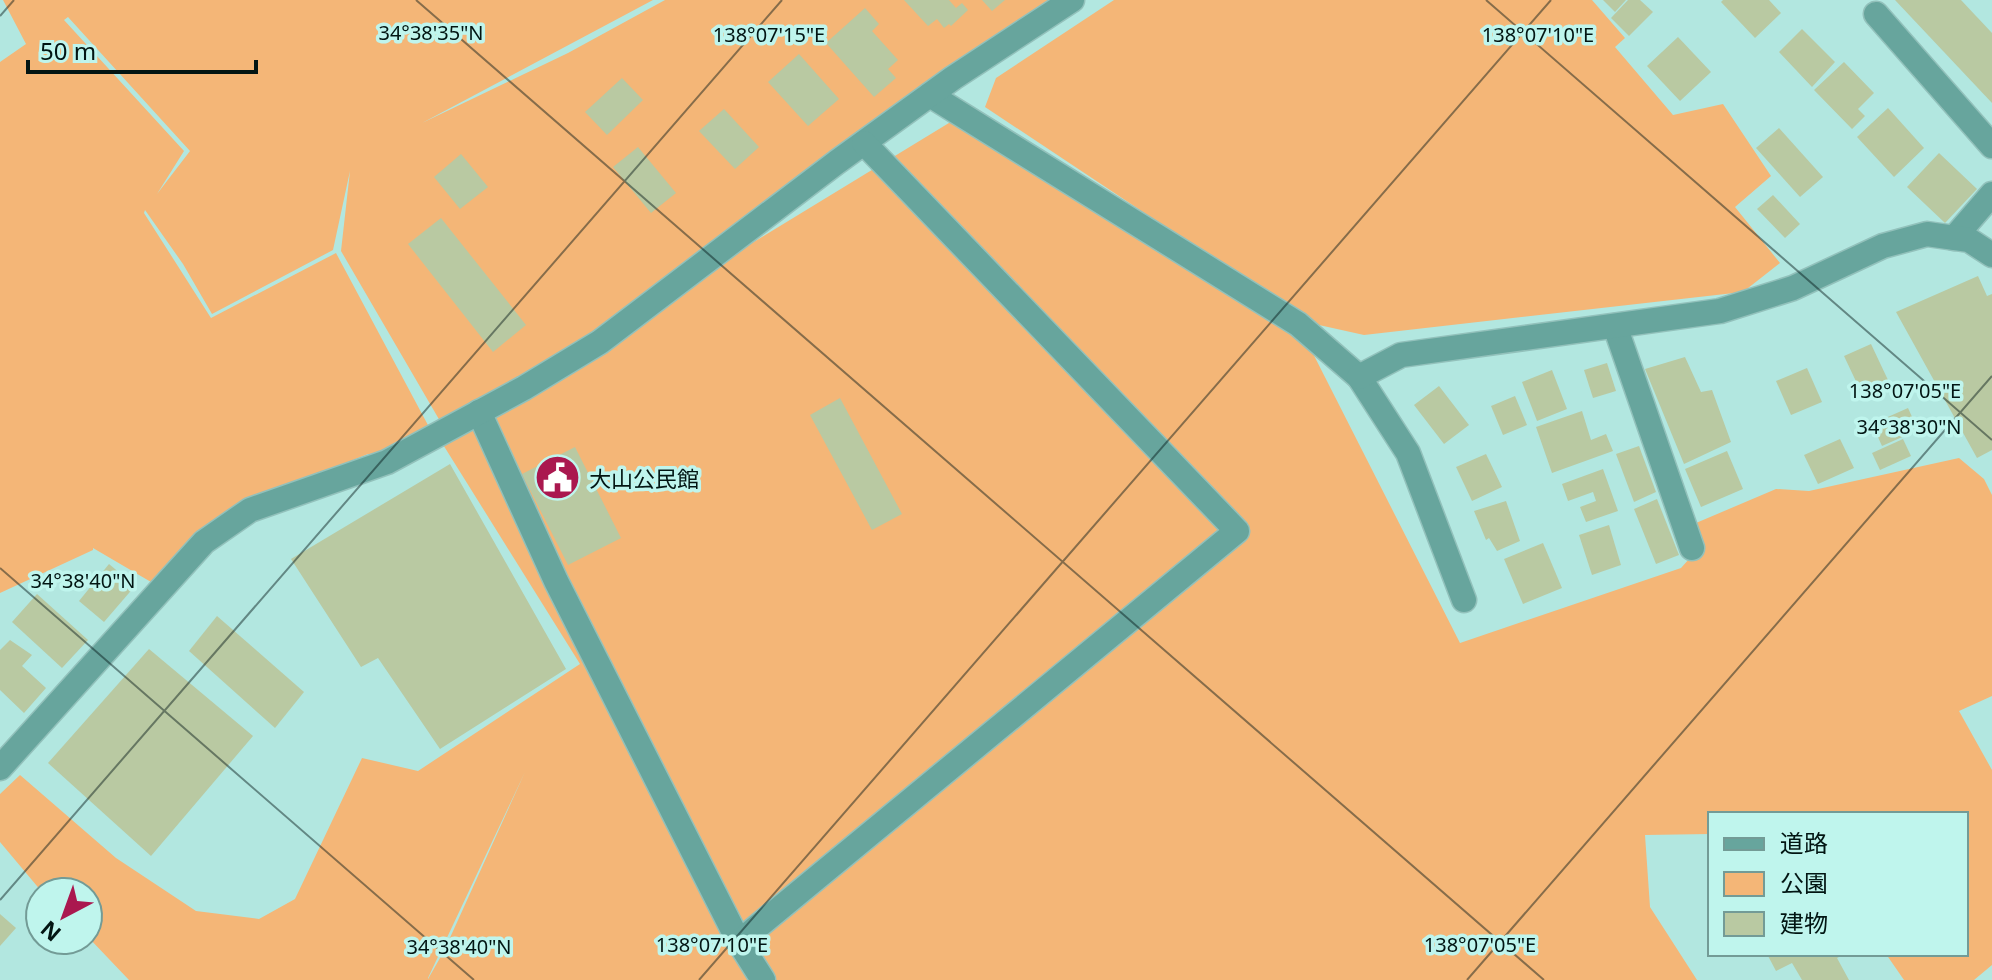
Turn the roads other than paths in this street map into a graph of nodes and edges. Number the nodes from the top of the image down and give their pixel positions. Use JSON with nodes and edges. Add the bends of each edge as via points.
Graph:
{"nodes":[{"id":1,"x":1072,"y":0,"type":"edge"},
{"id":2,"x":1876,"y":14,"type":"dead end"},
{"id":3,"x":930,"y":95,"type":"junction"},
{"id":4,"x":864,"y":143,"type":"junction"},
{"id":5,"x":1992,"y":146,"type":"edge"},
{"id":6,"x":1992,"y":194,"type":"edge"},
{"id":7,"x":1954,"y":238,"type":"junction"},
{"id":8,"x":1992,"y":255,"type":"edge"},
{"id":9,"x":1615,"y":326,"type":"junction"},
{"id":10,"x":1359,"y":377,"type":"junction"},
{"id":11,"x":479,"y":412,"type":"junction"},
{"id":12,"x":1692,"y":548,"type":"dead end"},
{"id":13,"x":1464,"y":600,"type":"dead end"},
{"id":14,"x":0,"y":768,"type":"edge"},
{"id":15,"x":739,"y":942,"type":"junction"},
{"id":16,"x":763,"y":980,"type":"edge"}],
"edges":[{"from":1,"to":3,"type":"street"},
{"from":2,"to":5,"type":"street"},
{"from":3,"to":4,"type":"street"},
{"from":3,"to":10,"type":"street","via":[[1298,324]]},
{"from":4,"to":11,"type":"street","via":[[600,342]]},
{"from":4,"to":15,"type":"street","via":[[1237,531]]},
{"from":6,"to":7,"type":"street"},
{"from":7,"to":8,"type":"street","via":[[1969,240]]},
{"from":7,"to":9,"type":"street","via":[[1927,234],[1883,246],[1793,288],[1720,311]]},
{"from":9,"to":10,"type":"street","via":[[1401,355]]},
{"from":9,"to":12,"type":"street"},
{"from":10,"to":13,"type":"street","via":[[1408,453]]},
{"from":11,"to":14,"type":"street","via":[[387,462],[250,510],[204,542]]},
{"from":11,"to":15,"type":"street","via":[[556,581]]},
{"from":15,"to":16,"type":"street"}]}
